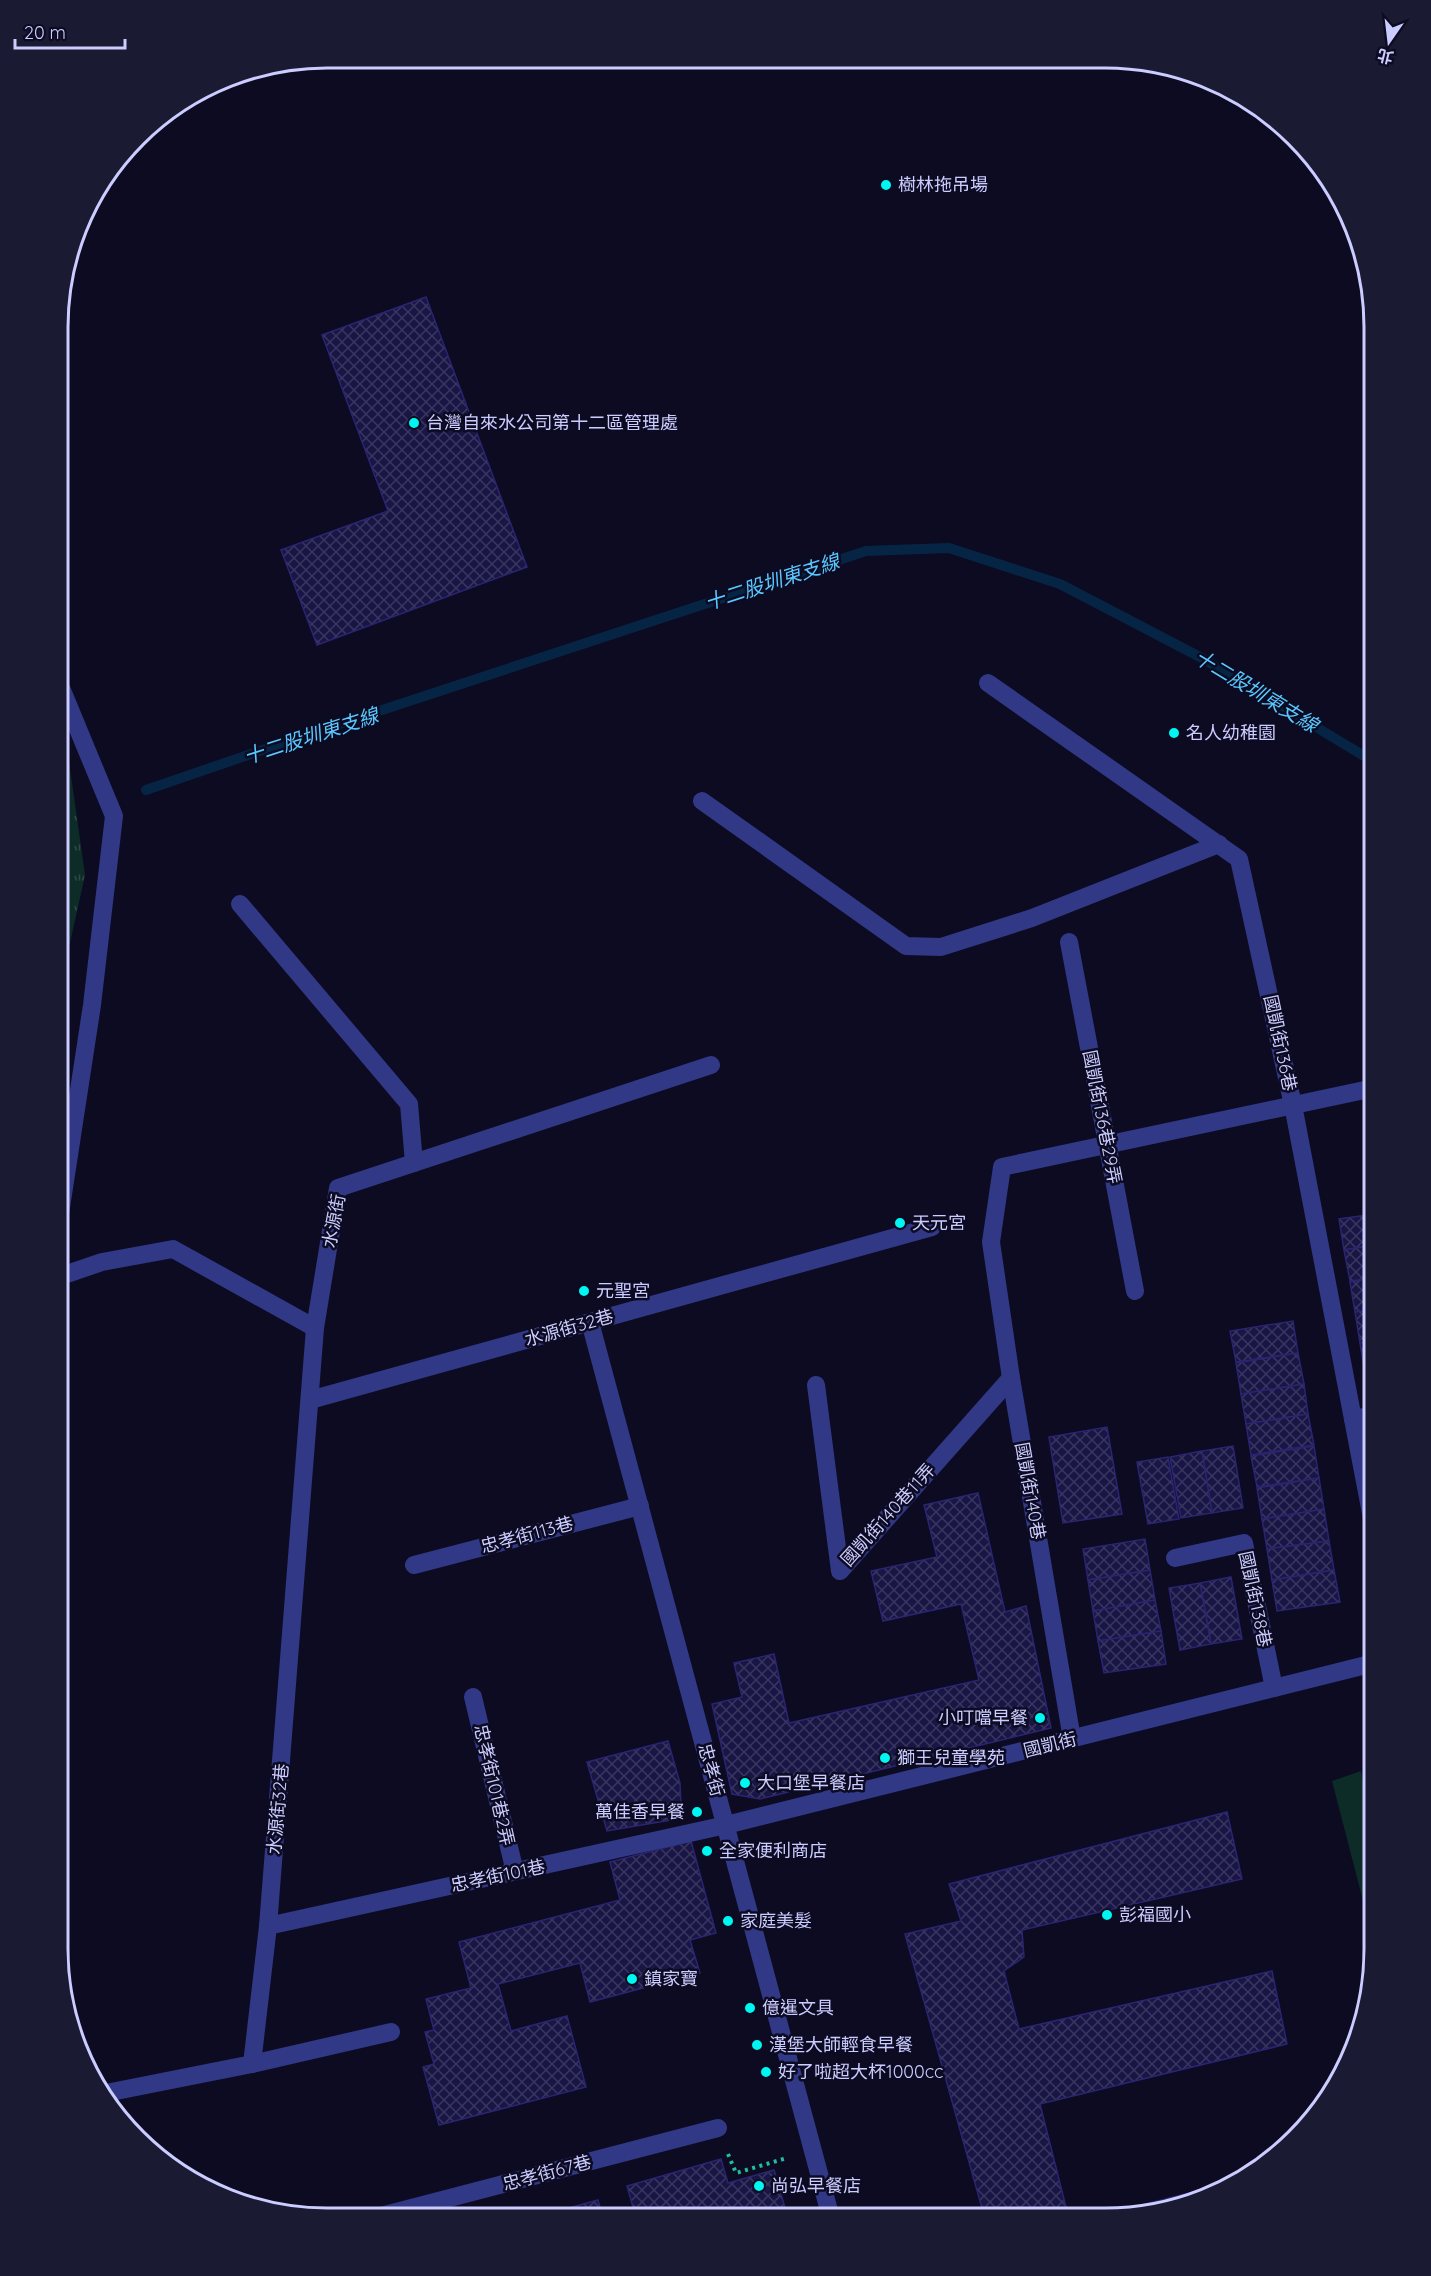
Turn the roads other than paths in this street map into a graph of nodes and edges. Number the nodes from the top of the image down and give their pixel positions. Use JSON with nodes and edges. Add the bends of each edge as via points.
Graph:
{"nodes":[{"id":1,"x":988,"y":683,"type":"dead end"},
{"id":2,"x":68,"y":705,"type":"edge"},
{"id":3,"x":702,"y":801,"type":"dead end"},
{"id":4,"x":1219,"y":844,"type":"junction"},
{"id":5,"x":240,"y":904,"type":"dead end"},
{"id":6,"x":1069,"y":942,"type":"dead end"},
{"id":7,"x":711,"y":1065,"type":"dead end"},
{"id":8,"x":1364,"y":1090,"type":"edge"},
{"id":9,"x":1293,"y":1106,"type":"junction"},
{"id":10,"x":1108,"y":1145,"type":"junction"},
{"id":11,"x":68,"y":1162,"type":"edge"},
{"id":12,"x":414,"y":1163,"type":"junction"},
{"id":13,"x":932,"y":1227,"type":"dead end"},
{"id":14,"x":68,"y":1274,"type":"edge"},
{"id":15,"x":1135,"y":1291,"type":"dead end"},
{"id":16,"x":590,"y":1322,"type":"junction"},
{"id":17,"x":315,"y":1328,"type":"junction"},
{"id":18,"x":1011,"y":1378,"type":"junction"},
{"id":19,"x":816,"y":1385,"type":"dead end"},
{"id":20,"x":310,"y":1400,"type":"junction"},
{"id":21,"x":1364,"y":1417,"type":"edge"},
{"id":22,"x":1353,"y":1419,"type":"junction"},
{"id":23,"x":1364,"y":1477,"type":"edge"},
{"id":24,"x":640,"y":1506,"type":"junction"},
{"id":25,"x":1175,"y":1558,"type":"dead end"},
{"id":26,"x":414,"y":1565,"type":"dead end"},
{"id":27,"x":1364,"y":1666,"type":"edge"},
{"id":28,"x":1274,"y":1688,"type":"junction"},
{"id":29,"x":473,"y":1697,"type":"dead end"},
{"id":30,"x":1072,"y":1739,"type":"junction"},
{"id":31,"x":726,"y":1825,"type":"junction"},
{"id":32,"x":515,"y":1872,"type":"junction"},
{"id":33,"x":268,"y":1926,"type":"junction"},
{"id":34,"x":391,"y":2032,"type":"dead end"},
{"id":35,"x":252,"y":2064,"type":"junction"},
{"id":36,"x":110,"y":2092,"type":"edge"},
{"id":37,"x":718,"y":2128,"type":"road end"},
{"id":38,"x":411,"y":2208,"type":"edge"},
{"id":39,"x":828,"y":2208,"type":"edge"}],
"edges":[{"from":1,"to":4,"type":"street","name":"國凱街136巷"},
{"from":2,"to":11,"type":"street","via":[[114,816],[92,1005]]},
{"from":3,"to":4,"type":"street","via":[[906,946],[941,947],[1032,918]]},
{"from":4,"to":9,"type":"street","name":"國凱街136巷","via":[[1239,859]]},
{"from":5,"to":12,"type":"street","via":[[409,1104]]},
{"from":6,"to":10,"type":"street","name":"國凱街136巷29弄"},
{"from":7,"to":12,"type":"street","name":"水源街"},
{"from":8,"to":9,"type":"street"},
{"from":9,"to":10,"type":"street"},
{"from":9,"to":22,"type":"street","name":"國凱街136巷"},
{"from":10,"to":15,"type":"street","name":"國凱街136巷29弄"},
{"from":10,"to":18,"type":"street","name":"國凱街140巷","via":[[1002,1167],[991,1242]]},
{"from":12,"to":17,"type":"street","name":"水源街","via":[[338,1188]]},
{"from":13,"to":16,"type":"street","name":"水源街32巷"},
{"from":14,"to":17,"type":"street","via":[[102,1262],[173,1250]]},
{"from":16,"to":20,"type":"street","name":"水源街32巷"},
{"from":16,"to":24,"type":"street","name":"忠孝街"},
{"from":17,"to":20,"type":"street","name":"水源街32巷"},
{"from":18,"to":19,"type":"street","name":"國凱街140巷11弄","via":[[840,1571]]},
{"from":18,"to":30,"type":"street","name":"國凱街140巷"},
{"from":20,"to":33,"type":"street","name":"水源街32巷"},
{"from":21,"to":22,"type":"street"},
{"from":22,"to":23,"type":"street","name":"國凱街136巷"},
{"from":24,"to":26,"type":"street","name":"忠孝街113巷"},
{"from":24,"to":31,"type":"street","name":"忠孝街"},
{"from":25,"to":28,"type":"street","name":"國凱街138巷","via":[[1244,1543]]},
{"from":27,"to":28,"type":"street","name":"國凱街"},
{"from":28,"to":30,"type":"street","name":"國凱街"},
{"from":29,"to":32,"type":"street","name":"忠孝街101巷2弄"},
{"from":30,"to":31,"type":"street","name":"國凱街"},
{"from":31,"to":32,"type":"street","name":"忠孝街101巷"},
{"from":31,"to":39,"type":"street","name":"忠孝街"},
{"from":32,"to":33,"type":"street","name":"忠孝街101巷"},
{"from":33,"to":35,"type":"street","name":"水源街32巷"},
{"from":34,"to":35,"type":"street"},
{"from":35,"to":36,"type":"street"},
{"from":37,"to":38,"type":"street","name":"忠孝街67巷"}]}
